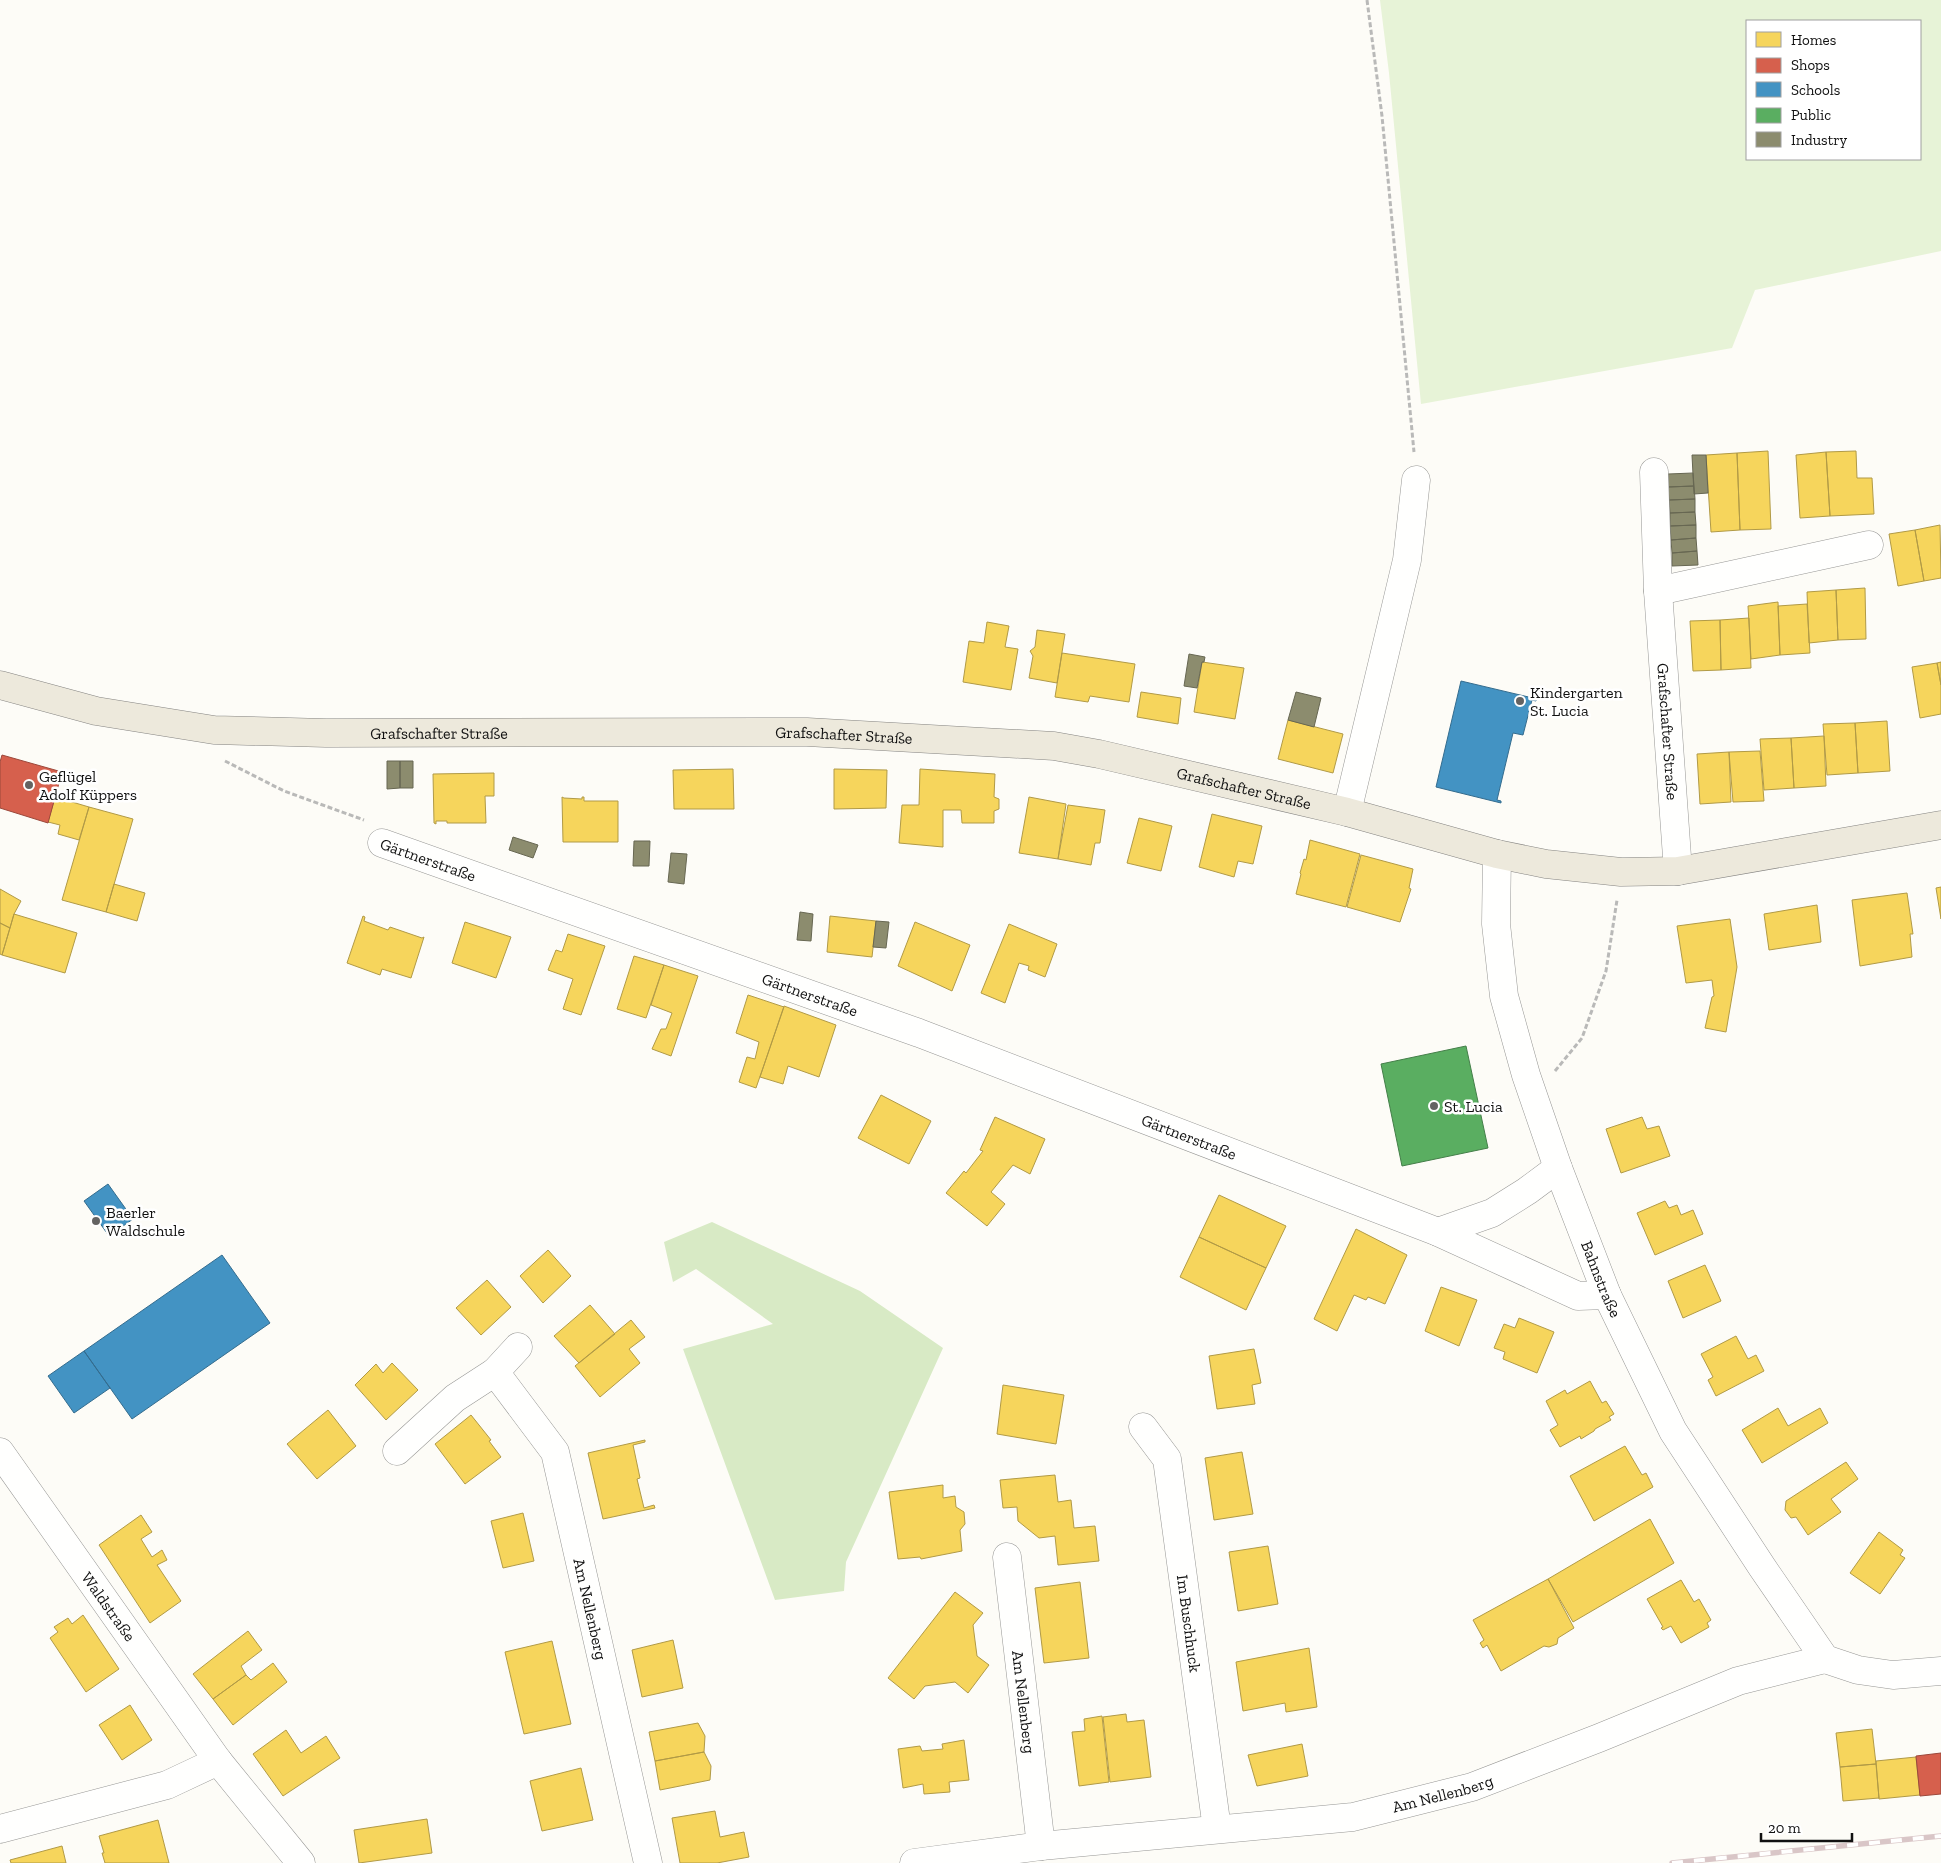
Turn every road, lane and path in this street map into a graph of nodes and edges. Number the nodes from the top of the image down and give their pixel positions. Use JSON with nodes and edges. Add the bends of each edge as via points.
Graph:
{"nodes":[{"id":1,"x":1367,"y":0,"type":"edge"},
{"id":2,"x":1654,"y":472,"type":"dead end"},
{"id":3,"x":1416,"y":480,"type":"joint"},
{"id":4,"x":1869,"y":545,"type":"dead end"},
{"id":5,"x":1658,"y":591,"type":"junction"},
{"id":6,"x":1,"y":689,"type":"edge"},
{"id":7,"x":214,"y":730,"type":"junction"},
{"id":8,"x":1347,"y":812,"type":"junction"},
{"id":9,"x":1941,"y":825,"type":"edge"},
{"id":10,"x":382,"y":842,"type":"joint"},
{"id":11,"x":1497,"y":854,"type":"junction"},
{"id":12,"x":1678,"y":870,"type":"junction"},
{"id":13,"x":1621,"y":872,"type":"junction"},
{"id":14,"x":1534,"y":1096,"type":"junction"},
{"id":15,"x":1558,"y":1168,"type":"junction"},
{"id":16,"x":1438,"y":1232,"type":"junction"},
{"id":17,"x":1607,"y":1294,"type":"junction"},
{"id":18,"x":518,"y":1347,"type":"dead end"},
{"id":19,"x":495,"y":1372,"type":"junction"},
{"id":20,"x":1143,"y":1427,"type":"dead end"},
{"id":21,"x":397,"y":1451,"type":"dead end"},
{"id":22,"x":0,"y":1452,"type":"edge"},
{"id":23,"x":1007,"y":1557,"type":"dead end"},
{"id":24,"x":1825,"y":1659,"type":"junction"},
{"id":25,"x":1941,"y":1671,"type":"edge"},
{"id":26,"x":218,"y":1761,"type":"junction"},
{"id":27,"x":0,"y":1829,"type":"edge"},
{"id":28,"x":1217,"y":1829,"type":"junction"},
{"id":29,"x":1042,"y":1846,"type":"junction"},
{"id":30,"x":301,"y":1863,"type":"edge"},
{"id":31,"x":648,"y":1863,"type":"edge"},
{"id":32,"x":914,"y":1863,"type":"edge"}],
"edges":[{"from":1,"to":3,"type":"path","via":[[1382,116]]},
{"from":2,"to":5,"type":"street","name":"Grafschafter Straße"},
{"from":3,"to":8,"type":"street","via":[[1407,560]]},
{"from":4,"to":5,"type":"street"},
{"from":5,"to":12,"type":"street","name":"Grafschafter Straße"},
{"from":6,"to":7,"type":"main road","name":"Grafschafter Straße","via":[[96,711]]},
{"from":7,"to":8,"type":"main road","name":"Grafschafter Straße","via":[[326,733],[807,732],[1054,746]]},
{"from":7,"to":10,"type":"path","name":"Gärtnerstraße","via":[[213,749],[227,763],[284,791],[372,823]]},
{"from":8,"to":11,"type":"main road","name":"Grafschafter Straße"},
{"from":9,"to":12,"type":"main road","name":"Grafschafter Straße"},
{"from":10,"to":16,"type":"street","name":"Gärtnerstraße","via":[[919,1033]]},
{"from":11,"to":13,"type":"main road","name":"Grafschafter Straße","via":[[1546,864]]},
{"from":11,"to":14,"type":"street","name":"Bahnstraße","via":[[1496,924],[1504,996]]},
{"from":12,"to":13,"type":"main road","name":"Grafschafter Straße"},
{"from":13,"to":14,"type":"path","via":[[1606,971],[1582,1038]]},
{"from":14,"to":15,"type":"street","name":"Bahnstraße"},
{"from":15,"to":16,"type":"street","via":[[1492,1213]]},
{"from":15,"to":17,"type":"street","name":"Bahnstraße"},
{"from":16,"to":17,"type":"street","name":"Gärtnerstraße","via":[[1578,1296]]},
{"from":17,"to":24,"type":"street","name":"Bahnstraße","via":[[1673,1431]]},
{"from":18,"to":19,"type":"street"},
{"from":19,"to":21,"type":"street","via":[[455,1398]]},
{"from":19,"to":31,"type":"street","name":"Am Nellenberg","via":[[555,1452]]},
{"from":20,"to":28,"type":"street","name":"Im Buschhuck","via":[[1167,1459]]},
{"from":22,"to":26,"type":"street","name":"Waldstraße"},
{"from":23,"to":29,"type":"street","name":"Am Nellenberg"},
{"from":24,"to":25,"type":"street","via":[[1858,1670],[1893,1675]]},
{"from":24,"to":28,"type":"street","name":"Am Nellenberg","via":[[1738,1681],[1472,1787],[1353,1816]]},
{"from":26,"to":27,"type":"street","via":[[167,1785]]},
{"from":26,"to":30,"type":"street","name":"Waldstraße"},
{"from":28,"to":29,"type":"street","name":"Am Nellenberg"},
{"from":29,"to":32,"type":"street","name":"Am Nellenberg"}]}
